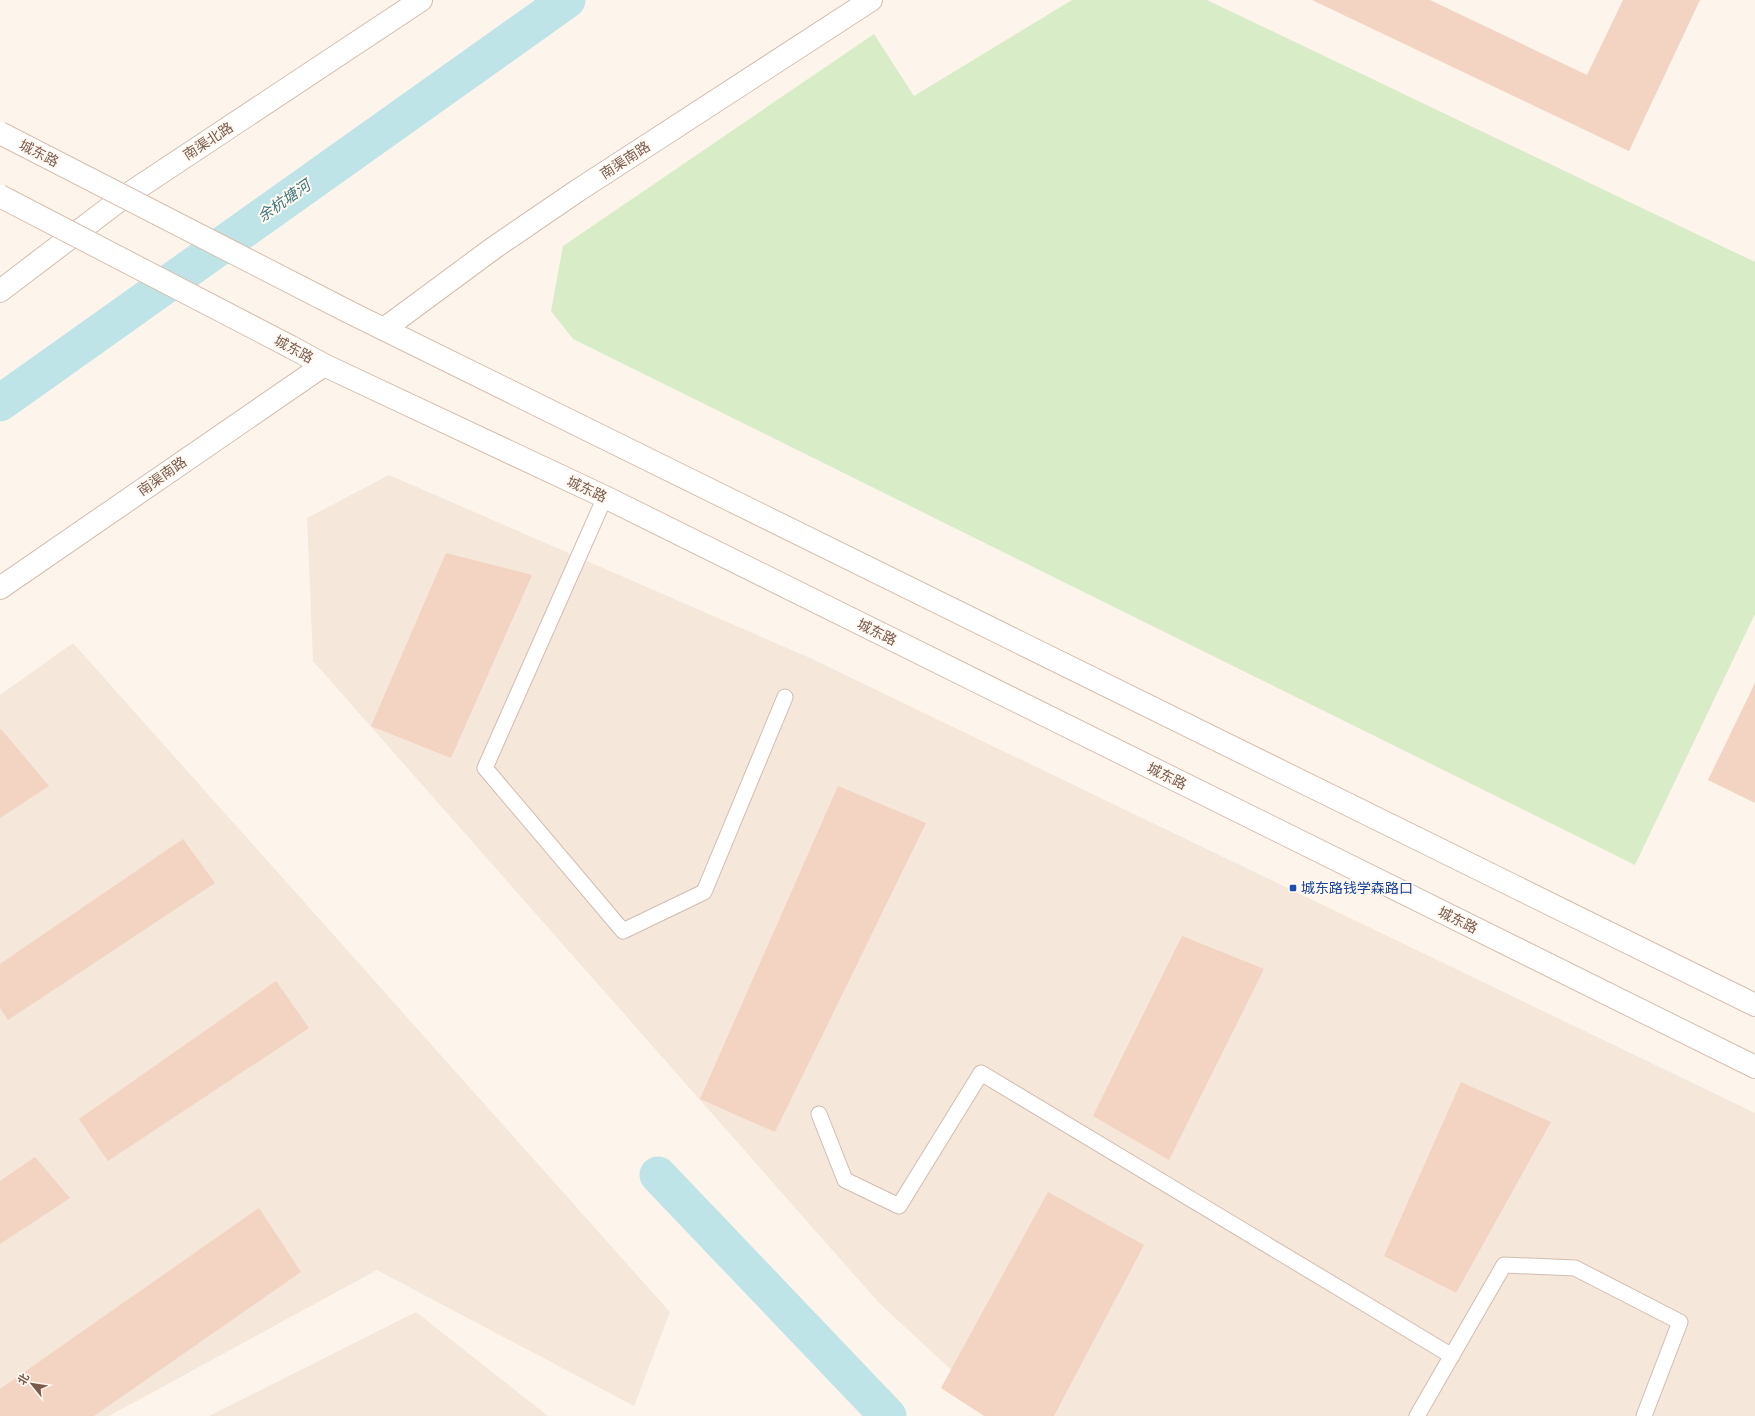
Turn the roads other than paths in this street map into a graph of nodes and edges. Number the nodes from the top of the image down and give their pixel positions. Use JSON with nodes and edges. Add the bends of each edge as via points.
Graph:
{"nodes":[{"id":1,"x":421,"y":0,"type":"edge"},
{"id":2,"x":871,"y":0,"type":"edge"},
{"id":3,"x":0,"y":133,"type":"edge"},
{"id":4,"x":0,"y":196,"type":"edge"},
{"id":5,"x":0,"y":291,"type":"edge"},
{"id":6,"x":384,"y":329,"type":"junction"},
{"id":7,"x":324,"y":365,"type":"junction"},
{"id":8,"x":605,"y":497,"type":"junction"},
{"id":9,"x":0,"y":588,"type":"edge"},
{"id":10,"x":785,"y":697,"type":"dead end"},
{"id":11,"x":1755,"y":1004,"type":"edge"},
{"id":12,"x":1755,"y":1068,"type":"edge"},
{"id":13,"x":819,"y":1114,"type":"dead end"},
{"id":14,"x":1452,"y":1356,"type":"junction"},
{"id":15,"x":1417,"y":1416,"type":"edge"},
{"id":16,"x":1644,"y":1416,"type":"edge"}],
"edges":[{"from":1,"to":5,"type":"street","name":"南渠北路","via":[[121,199]]},
{"from":2,"to":6,"type":"street","name":"南渠南路","via":[[578,191]]},
{"from":3,"to":6,"type":"street","name":"城东路","bridge":true},
{"from":4,"to":7,"type":"street","name":"城东路","bridge":true},
{"from":6,"to":11,"type":"street","name":"城东路"},
{"from":7,"to":8,"type":"street","name":"城东路"},
{"from":7,"to":9,"type":"street","name":"南渠南路"},
{"from":8,"to":10,"type":"lane","via":[[485,768],[623,931],[704,892]]},
{"from":8,"to":12,"type":"street","name":"城东路"},
{"from":13,"to":14,"type":"lane","via":[[845,1180],[899,1206],[981,1073]]},
{"from":14,"to":15,"type":"lane"},
{"from":14,"to":16,"type":"lane","via":[[1504,1265],[1575,1268],[1680,1322]]}]}
